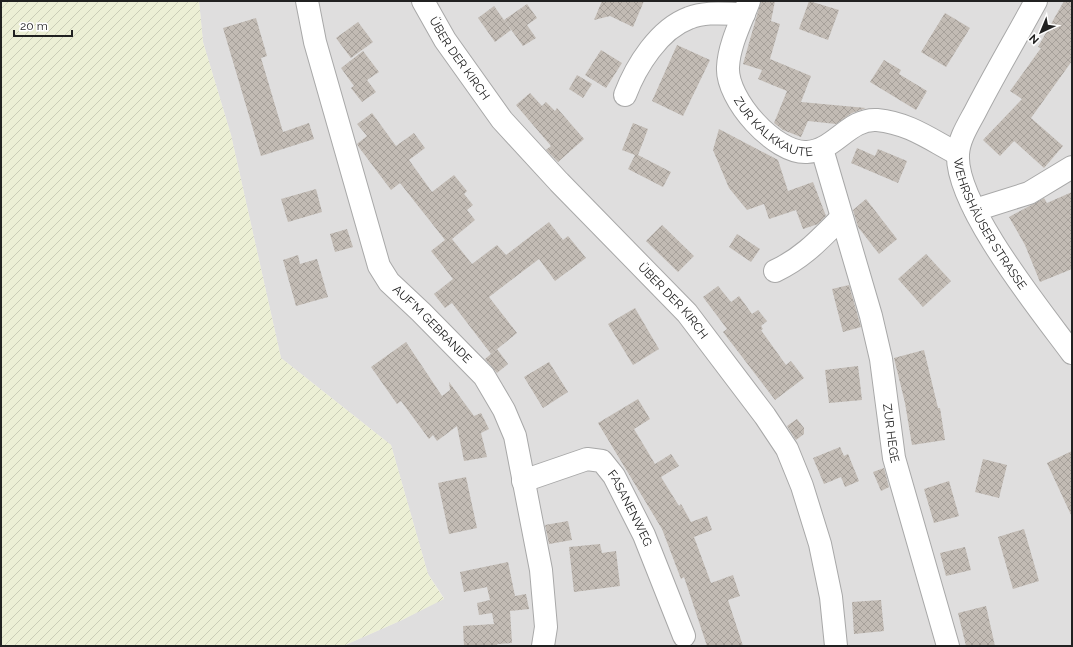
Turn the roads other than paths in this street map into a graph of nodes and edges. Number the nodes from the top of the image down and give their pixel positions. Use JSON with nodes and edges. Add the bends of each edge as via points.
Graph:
{"nodes":[{"id":1,"x":307,"y":1,"type":"edge"},
{"id":2,"x":423,"y":1,"type":"edge"},
{"id":3,"x":1036,"y":1,"type":"edge"},
{"id":4,"x":746,"y":7,"type":"edge"},
{"id":5,"x":625,"y":95,"type":"dead end"},
{"id":6,"x":822,"y":149,"type":"junction"},
{"id":7,"x":958,"y":154,"type":"junction"},
{"id":8,"x":1072,"y":167,"type":"edge"},
{"id":9,"x":975,"y":210,"type":"junction"},
{"id":10,"x":841,"y":218,"type":"junction"},
{"id":11,"x":775,"y":271,"type":"dead end"},
{"id":12,"x":1072,"y":353,"type":"edge"},
{"id":13,"x":523,"y":481,"type":"junction"},
{"id":14,"x":684,"y":636,"type":"dead end"},
{"id":15,"x":543,"y":646,"type":"edge"},
{"id":16,"x":836,"y":646,"type":"edge"},
{"id":17,"x":948,"y":646,"type":"edge"}],
"edges":[{"from":1,"to":13,"type":"street","name":"AUF'M GEBRANDE","via":[[315,42],[379,266],[388,282],[471,361],[494,391],[515,436]]},
{"from":2,"to":16,"type":"street","name":"ÜBER DER KIRCH","via":[[445,40],[502,120],[687,313],[745,387],[772,427],[790,457],[802,486],[820,544],[831,597]]},
{"from":3,"to":7,"type":"street","name":"WEHRSHÄUSER STRASSE","via":[[975,112]]},
{"from":4,"to":5,"type":"street","name":"ZUR KALKKAUTE","via":[[688,18],[672,27],[632,75]]},
{"from":4,"to":6,"type":"street","name":"ZUR KALKKAUTE","via":[[731,50],[728,68],[742,107],[765,133],[791,148],[806,152]]},
{"from":6,"to":7,"type":"street","name":"ZUR KALKKAUTE","via":[[858,124],[877,120],[928,136]]},
{"from":6,"to":10,"type":"street","name":"ZUR HEGE"},
{"from":7,"to":9,"type":"street","name":"WEHRSHÄUSER STRASSE","via":[[961,179]]},
{"from":8,"to":9,"type":"street","via":[[1029,193]]},
{"from":9,"to":12,"type":"street","name":"WEHRSHÄUSER STRASSE","via":[[1009,266]]},
{"from":10,"to":11,"type":"street","via":[[808,252]]},
{"from":10,"to":17,"type":"street","name":"ZUR HEGE","via":[[872,316],[881,359],[894,458]]},
{"from":13,"to":14,"type":"street","name":"FASANENWEG","via":[[587,459],[602,461],[614,476],[644,535]]},
{"from":13,"to":15,"type":"street","name":"AUF'M GEBRANDE","via":[[541,570],[546,627]]}]}
